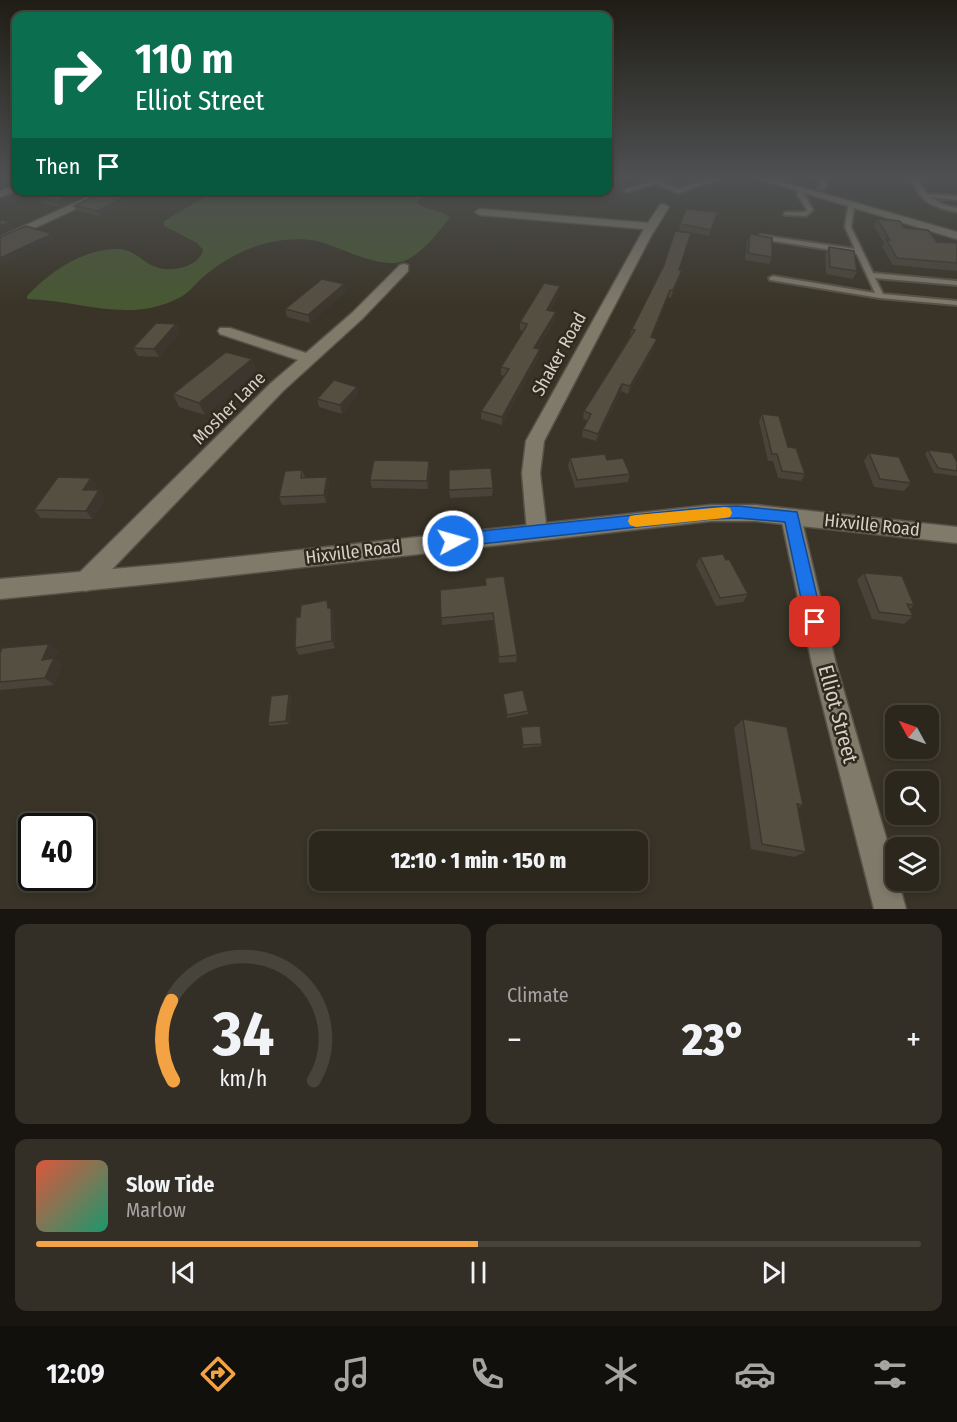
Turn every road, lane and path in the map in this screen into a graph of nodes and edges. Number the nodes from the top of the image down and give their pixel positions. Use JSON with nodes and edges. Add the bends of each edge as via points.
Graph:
{"nodes":[{"id":1,"x":43,"y":221,"type":"edge"},
{"id":2,"x":595,"y":221,"type":"edge"},
{"id":3,"x":654,"y":221,"type":"edge"},
{"id":4,"x":849,"y":221,"type":"edge"},
{"id":5,"x":904,"y":221,"type":"edge"},
{"id":6,"x":942,"y":221,"type":"edge"},
{"id":7,"x":651,"y":226,"type":"junction"},
{"id":8,"x":957,"y":226,"type":"edge"},
{"id":9,"x":957,"y":236,"type":"edge"},
{"id":10,"x":761,"y":237,"type":"edge"},
{"id":11,"x":0,"y":241,"type":"edge"},
{"id":12,"x":860,"y":252,"type":"junction"},
{"id":13,"x":404,"y":268,"type":"dead end"},
{"id":14,"x":870,"y":275,"type":"junction"},
{"id":15,"x":773,"y":278,"type":"dead end"},
{"id":16,"x":957,"y":283,"type":"edge"},
{"id":17,"x":880,"y":296,"type":"junction"},
{"id":18,"x":957,"y":303,"type":"edge"},
{"id":19,"x":225,"y":331,"type":"dead end"},
{"id":20,"x":307,"y":358,"type":"junction"},
{"id":21,"x":791,"y":517,"type":"junction"},
{"id":22,"x":537,"y":532,"type":"junction"},
{"id":23,"x":957,"y":535,"type":"edge"},
{"id":24,"x":86,"y":581,"type":"junction"},
{"id":25,"x":0,"y":589,"type":"edge"},
{"id":26,"x":890,"y":909,"type":"edge"}],
"edges":[{"from":1,"to":11,"type":"street"},
{"from":2,"to":7,"type":"street"},
{"from":3,"to":7,"type":"street","name":"Shaker Road"},
{"from":4,"to":12,"type":"lane"},
{"from":5,"to":9,"type":"street"},
{"from":6,"to":8,"type":"street"},
{"from":7,"to":22,"type":"street","name":"Shaker Road","via":[[535,441],[531,473]]},
{"from":10,"to":12,"type":"lane"},
{"from":12,"to":14,"type":"lane"},
{"from":13,"to":20,"type":"street","name":"Mosher Lane","via":[[357,316]]},
{"from":14,"to":16,"type":"lane"},
{"from":14,"to":17,"type":"lane"},
{"from":15,"to":17,"type":"lane"},
{"from":17,"to":18,"type":"lane"},
{"from":19,"to":20,"type":"street"},
{"from":20,"to":24,"type":"street","name":"Mosher Lane"},
{"from":21,"to":22,"type":"street","name":"Hixville Road","via":[[711,513]]},
{"from":21,"to":23,"type":"street","name":"Hixville Road"},
{"from":21,"to":26,"type":"street","name":"Elliot Street","via":[[824,664]]},
{"from":22,"to":24,"type":"street","name":"Hixville Road"},
{"from":24,"to":25,"type":"street","name":"Hixville Road"}]}
